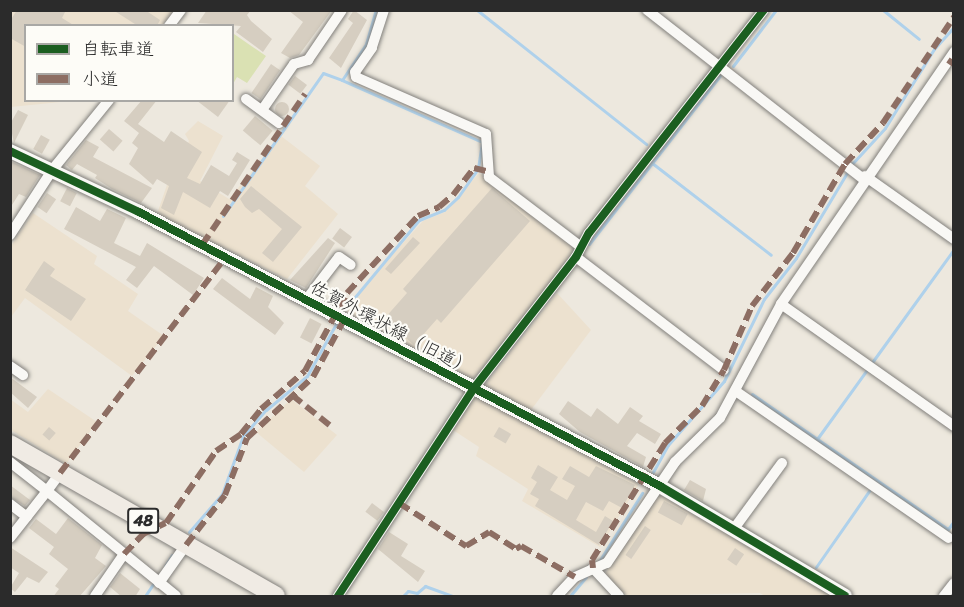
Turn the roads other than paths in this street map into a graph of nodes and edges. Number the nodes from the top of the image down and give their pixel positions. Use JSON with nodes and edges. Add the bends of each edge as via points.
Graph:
{"nodes":[{"id":1,"x":182,"y":10,"type":"edge"},
{"id":2,"x":342,"y":10,"type":"edge"},
{"id":3,"x":384,"y":10,"type":"edge"},
{"id":4,"x":647,"y":10,"type":"edge"},
{"id":5,"x":764,"y":10,"type":"edge"},
{"id":6,"x":172,"y":24,"type":"edge"},
{"id":7,"x":954,"y":52,"type":"edge"},
{"id":8,"x":720,"y":67,"type":"junction"},
{"id":9,"x":246,"y":99,"type":"dead end"},
{"id":10,"x":107,"y":102,"type":"edge"},
{"id":11,"x":262,"y":110,"type":"junction"},
{"id":12,"x":279,"y":123,"type":"dead end"},
{"id":13,"x":10,"y":150,"type":"edge"},
{"id":14,"x":53,"y":169,"type":"junction"},
{"id":15,"x":864,"y":177,"type":"junction"},
{"id":16,"x":10,"y":235,"type":"edge"},
{"id":17,"x":954,"y":239,"type":"edge"},
{"id":18,"x":578,"y":251,"type":"junction"},
{"id":19,"x":351,"y":265,"type":"dead end"},
{"id":20,"x":306,"y":300,"type":"junction"},
{"id":21,"x":781,"y":304,"type":"junction"},
{"id":22,"x":10,"y":366,"type":"edge"},
{"id":23,"x":724,"y":370,"type":"dead end"},
{"id":24,"x":23,"y":375,"type":"dead end"},
{"id":25,"x":474,"y":388,"type":"junction"},
{"id":26,"x":737,"y":392,"type":"junction"},
{"id":27,"x":954,"y":426,"type":"edge"},
{"id":28,"x":10,"y":444,"type":"edge"},
{"id":29,"x":10,"y":462,"type":"edge"},
{"id":30,"x":782,"y":463,"type":"dead end"},
{"id":31,"x":60,"y":473,"type":"junction"},
{"id":32,"x":660,"y":486,"type":"junction"},
{"id":33,"x":47,"y":491,"type":"junction"},
{"id":34,"x":10,"y":504,"type":"edge"},
{"id":35,"x":27,"y":517,"type":"junction"},
{"id":36,"x":733,"y":530,"type":"junction"},
{"id":37,"x":952,"y":537,"type":"edge"},
{"id":38,"x":10,"y":538,"type":"edge"},
{"id":39,"x":186,"y":545,"type":"junction"},
{"id":40,"x":124,"y":555,"type":"junction"},
{"id":41,"x":591,"y":572,"type":"junction"},
{"id":42,"x":159,"y":583,"type":"junction"},
{"id":43,"x":954,"y":583,"type":"edge"},
{"id":44,"x":95,"y":597,"type":"edge"},
{"id":45,"x":177,"y":597,"type":"edge"},
{"id":46,"x":276,"y":597,"type":"edge"},
{"id":47,"x":338,"y":597,"type":"edge"},
{"id":48,"x":557,"y":597,"type":"edge"},
{"id":49,"x":619,"y":597,"type":"edge"},
{"id":50,"x":845,"y":597,"type":"edge"},
{"id":51,"x":944,"y":597,"type":"edge"}],
"edges":[{"from":1,"to":6,"type":"street"},
{"from":2,"to":11,"type":"street","via":[[308,60],[294,64]]},
{"from":3,"to":18,"type":"street","via":[[372,48],[355,72],[356,77],[486,134],[489,177]]},
{"from":4,"to":8,"type":"street"},
{"from":5,"to":8,"type":"street"},
{"from":7,"to":15,"type":"street"},
{"from":8,"to":15,"type":"street"},
{"from":8,"to":18,"type":"street"},
{"from":9,"to":11,"type":"street"},
{"from":10,"to":14,"type":"street"},
{"from":11,"to":12,"type":"street"},
{"from":13,"to":14,"type":"street","name":"佐賀外環状線（旧道）"},
{"from":14,"to":16,"type":"street"},
{"from":14,"to":20,"type":"street","name":"佐賀外環状線（旧道）"},
{"from":15,"to":17,"type":"street"},
{"from":15,"to":21,"type":"street","via":[[828,238]]},
{"from":18,"to":23,"type":"street"},
{"from":18,"to":25,"type":"street"},
{"from":19,"to":20,"type":"street","via":[[339,257]]},
{"from":20,"to":25,"type":"street","name":"佐賀外環状線（旧道）"},
{"from":21,"to":26,"type":"street"},
{"from":21,"to":27,"type":"street"},
{"from":22,"to":24,"type":"street"},
{"from":25,"to":32,"type":"street","name":"佐賀外環状線（旧道）"},
{"from":25,"to":47,"type":"street"},
{"from":26,"to":32,"type":"street","via":[[720,418],[684,450]]},
{"from":26,"to":37,"type":"street"},
{"from":28,"to":31,"type":"main road","number":"48"},
{"from":29,"to":33,"type":"street"},
{"from":30,"to":36,"type":"street"},
{"from":31,"to":33,"type":"street"},
{"from":31,"to":39,"type":"main road","number":"48"},
{"from":32,"to":36,"type":"street","name":"佐賀外環状線（旧道）"},
{"from":32,"to":41,"type":"street","via":[[607,563]]},
{"from":33,"to":35,"type":"street"},
{"from":33,"to":40,"type":"street"},
{"from":34,"to":35,"type":"street"},
{"from":35,"to":38,"type":"street"},
{"from":36,"to":50,"type":"street","name":"佐賀外環状線（旧道）"},
{"from":39,"to":42,"type":"street"},
{"from":39,"to":46,"type":"main road","number":"48"},
{"from":40,"to":42,"type":"street"},
{"from":40,"to":44,"type":"street"},
{"from":41,"to":48,"type":"street"},
{"from":41,"to":49,"type":"street"},
{"from":42,"to":45,"type":"street"},
{"from":43,"to":51,"type":"street"}]}
